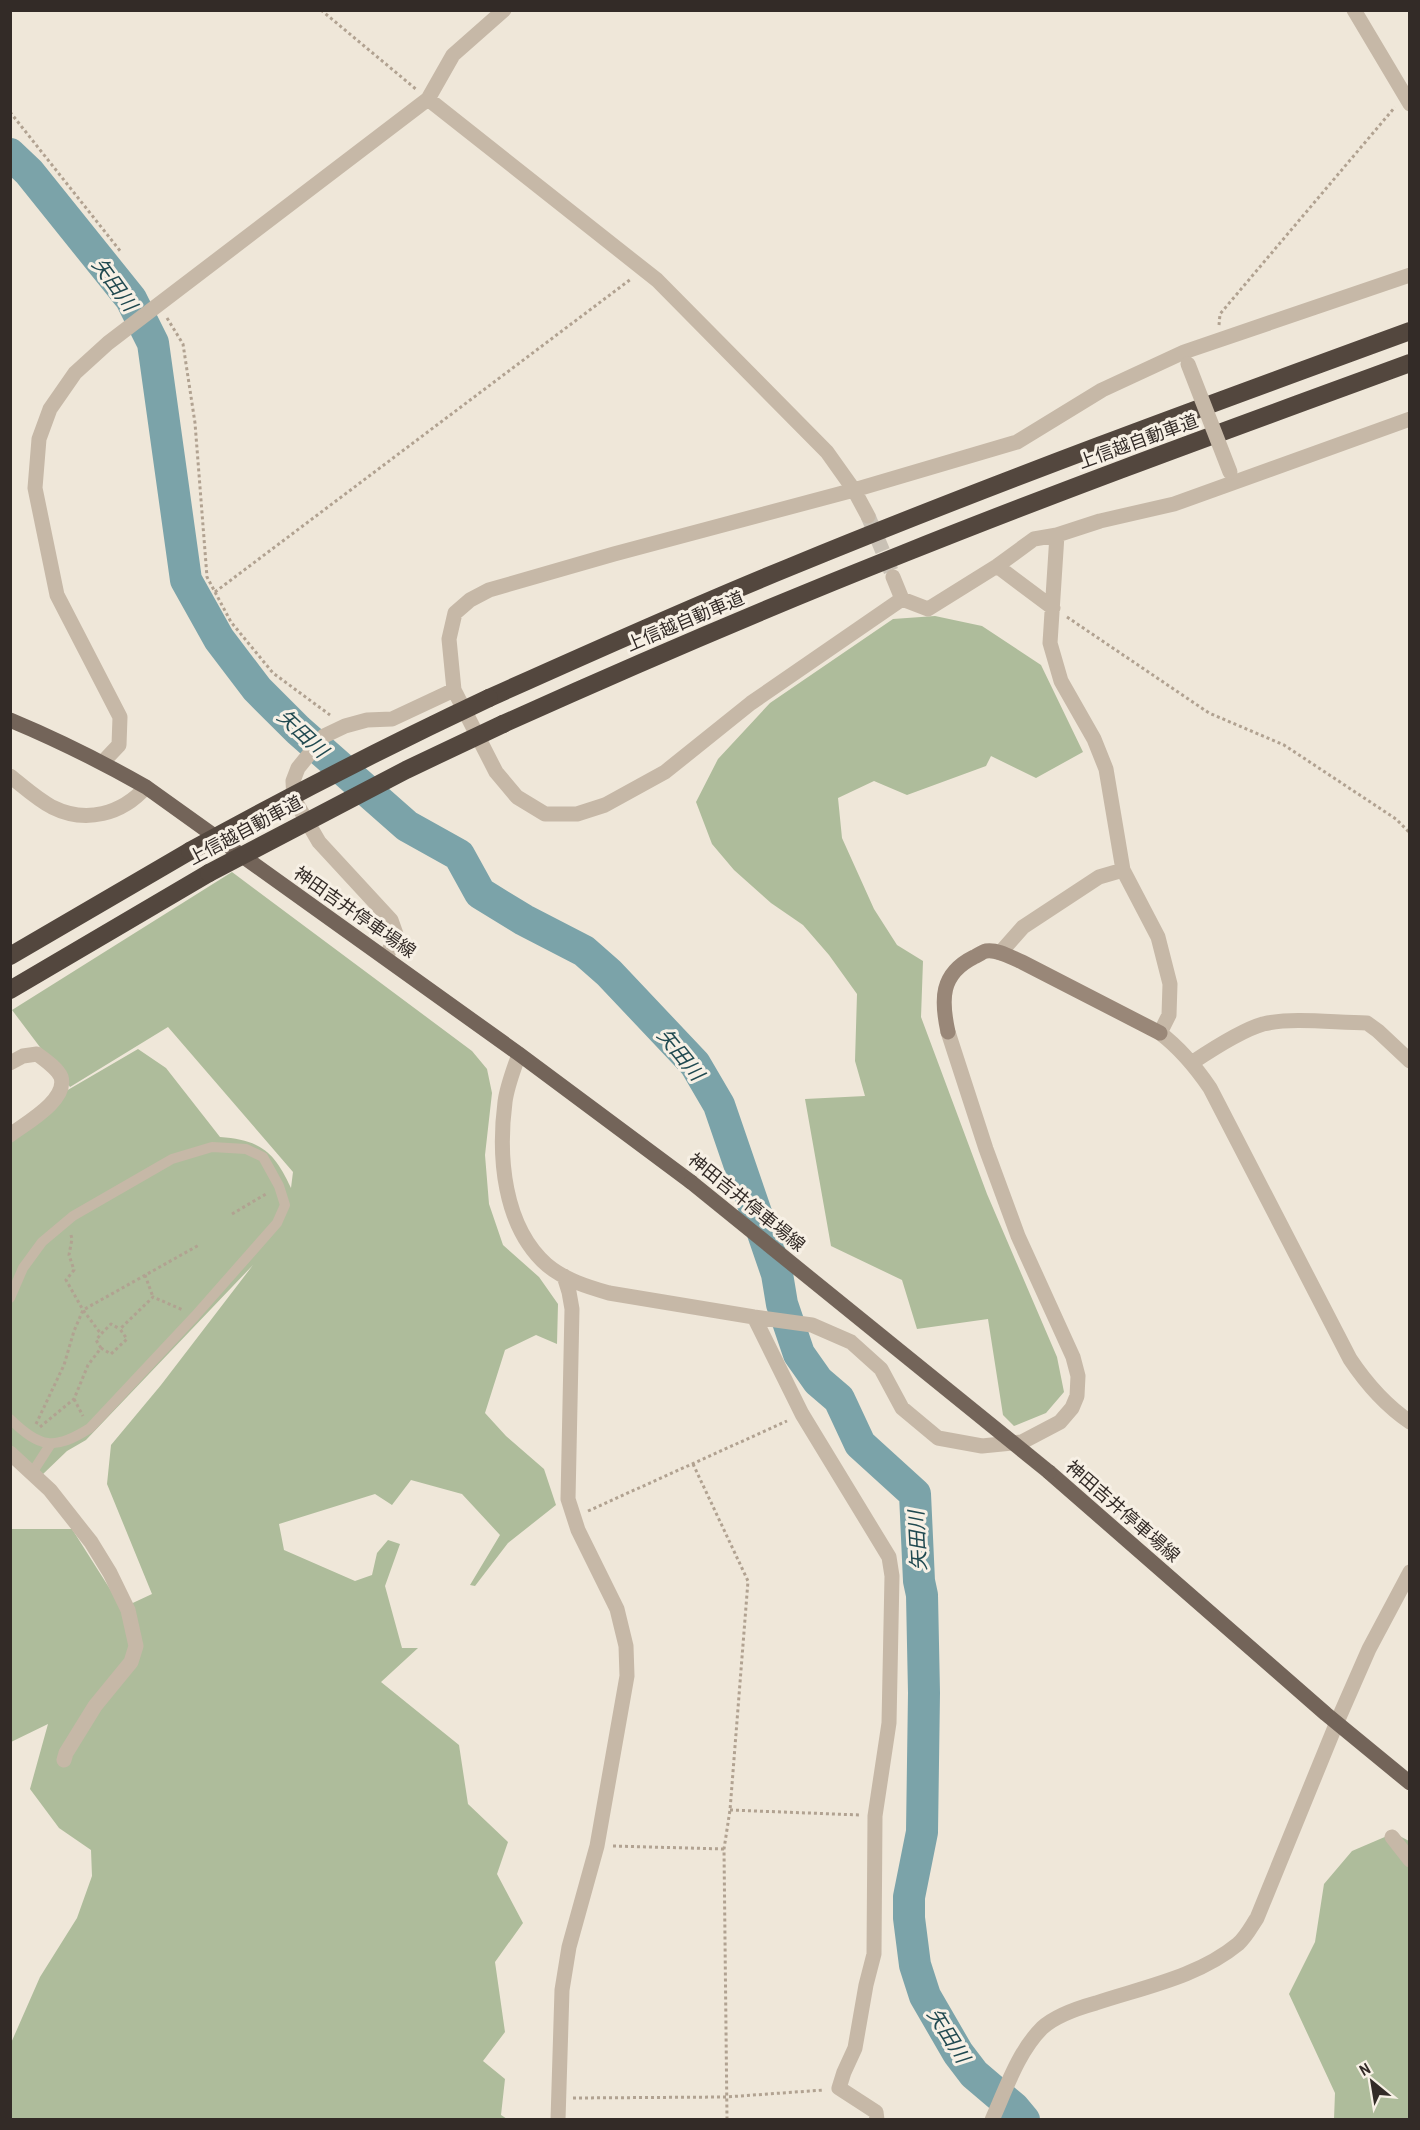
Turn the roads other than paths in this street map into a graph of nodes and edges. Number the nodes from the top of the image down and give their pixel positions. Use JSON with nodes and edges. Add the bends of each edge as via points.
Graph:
{"nodes":[{"id":1,"x":504,"y":10,"type":"edge"},
{"id":2,"x":1354,"y":10,"type":"edge"},
{"id":3,"x":428,"y":99,"type":"junction"},
{"id":4,"x":1407,"y":100,"type":"edge"},
{"id":5,"x":1410,"y":274,"type":"edge"},
{"id":6,"x":1410,"y":332,"type":"edge"},
{"id":7,"x":1186,"y":358,"type":"junction"},
{"id":8,"x":1410,"y":363,"type":"edge"},
{"id":9,"x":1410,"y":419,"type":"edge"},
{"id":10,"x":1232,"y":477,"type":"junction"},
{"id":11,"x":854,"y":490,"type":"junction"},
{"id":12,"x":868,"y":516,"type":"tunnel mouth"},
{"id":13,"x":1057,"y":535,"type":"junction"},
{"id":14,"x":997,"y":566,"type":"junction"},
{"id":15,"x":893,"y":577,"type":"tunnel mouth"},
{"id":16,"x":902,"y":599,"type":"junction"},
{"id":17,"x":1053,"y":608,"type":"junction"},
{"id":18,"x":454,"y":690,"type":"junction"},
{"id":19,"x":10,"y":720,"type":"edge"},
{"id":20,"x":103,"y":762,"type":"junction"},
{"id":21,"x":10,"y":776,"type":"edge"},
{"id":22,"x":146,"y":787,"type":"junction"},
{"id":23,"x":1123,"y":870,"type":"junction"},
{"id":24,"x":1000,"y":953,"type":"junction"},
{"id":25,"x":10,"y":956,"type":"edge"},
{"id":26,"x":386,"y":958,"type":"junction"},
{"id":27,"x":10,"y":990,"type":"edge"},
{"id":28,"x":1160,"y":1033,"type":"junction"},
{"id":29,"x":519,"y":1054,"type":"junction"},
{"id":30,"x":1410,"y":1061,"type":"edge"},
{"id":31,"x":1193,"y":1062,"type":"junction"},
{"id":32,"x":10,"y":1063,"type":"edge"},
{"id":33,"x":10,"y":1135,"type":"edge"},
{"id":34,"x":564,"y":1276,"type":"junction"},
{"id":35,"x":10,"y":1298,"type":"edge"},
{"id":36,"x":754,"y":1317,"type":"junction"},
{"id":37,"x":10,"y":1419,"type":"edge"},
{"id":38,"x":1410,"y":1422,"type":"edge"},
{"id":39,"x":50,"y":1445,"type":"junction"},
{"id":40,"x":10,"y":1453,"type":"edge"},
{"id":41,"x":32,"y":1473,"type":"junction"},
{"id":42,"x":1410,"y":1572,"type":"edge"},
{"id":43,"x":1337,"y":1722,"type":"junction"},
{"id":44,"x":64,"y":1760,"type":"dead end"},
{"id":45,"x":1410,"y":1783,"type":"edge"},
{"id":46,"x":1392,"y":1837,"type":"dead end"},
{"id":47,"x":1410,"y":1860,"type":"edge"},
{"id":48,"x":558,"y":2120,"type":"edge"},
{"id":49,"x":877,"y":2120,"type":"edge"},
{"id":50,"x":992,"y":2120,"type":"edge"}],
"edges":[{"from":1,"to":3,"type":"street","via":[[453,55]]},
{"from":2,"to":4,"type":"street"},
{"from":3,"to":11,"type":"street","via":[[644,269],[827,452]]},
{"from":3,"to":20,"type":"street","via":[[108,343],[75,373],[50,409],[39,439],[35,488],[57,595],[120,717],[119,745]]},
{"from":5,"to":7,"type":"street","via":[[1216,341]]},
{"from":6,"to":25,"type":"highway","name":"上信越自動車道","bridge":true,"via":[[1080,453],[688,609],[489,698],[288,797]]},
{"from":7,"to":10,"type":"street","bridge":true},
{"from":7,"to":11,"type":"street","via":[[1102,390],[1017,442]]},
{"from":8,"to":27,"type":"highway","name":"上信越自動車道","bridge":true,"via":[[906,552],[503,724],[395,775],[209,873]]},
{"from":9,"to":10,"type":"street"},
{"from":10,"to":13,"type":"street","via":[[1174,504]]},
{"from":11,"to":12,"type":"street"},
{"from":11,"to":18,"type":"street","via":[[489,590],[455,614],[449,639]]},
{"from":13,"to":14,"type":"street","via":[[1034,539]]},
{"from":13,"to":17,"type":"street"},
{"from":14,"to":16,"type":"street","via":[[928,609]]},
{"from":14,"to":17,"type":"street"},
{"from":15,"to":16,"type":"street"},
{"from":16,"to":18,"type":"street","via":[[751,703],[665,771],[605,805],[577,814],[546,814],[517,797],[496,772]]},
{"from":17,"to":23,"type":"street","via":[[1050,643],[1061,681],[1106,769]]},
{"from":18,"to":26,"type":"street","via":[[392,719],[367,720],[324,736],[298,768],[293,781],[294,799],[319,842],[391,920],[396,934]]},
{"from":19,"to":20,"type":"main road","name":"神田吉井停車場線"},
{"from":20,"to":22,"type":"main road","name":"神田吉井停車場線"},
{"from":21,"to":22,"type":"street","via":[[52,807],[91,817],[129,804]]},
{"from":22,"to":26,"type":"main road","name":"神田吉井停車場線"},
{"from":23,"to":24,"type":"street","via":[[1099,877],[1023,927]]},
{"from":23,"to":28,"type":"street","via":[[1158,937],[1170,984],[1169,1015]]},
{"from":24,"to":28,"type":"street"},
{"from":24,"to":36,"type":"street","via":[[986,951],[960,964],[946,984],[943,1006],[986,1149],[1018,1236],[1073,1357],[1078,1376],[1077,1396],[1060,1422],[1022,1443],[982,1446],[938,1438],[902,1408],[881,1369],[851,1342],[812,1325]]},
{"from":26,"to":29,"type":"main road","name":"神田吉井停車場線"},
{"from":28,"to":31,"type":"street"},
{"from":29,"to":34,"type":"street","via":[[505,1101],[502,1161],[506,1188],[513,1212],[533,1249]]},
{"from":29,"to":43,"type":"main road","name":"神田吉井停車場線","bridge":true,"via":[[690,1182],[1049,1472]]},
{"from":30,"to":31,"type":"street","via":[[1367,1023],[1281,1022],[1261,1025]]},
{"from":31,"to":38,"type":"street","via":[[1350,1359],[1365,1382]]},
{"from":32,"to":33,"type":"street","via":[[37,1054],[60,1076],[62,1089],[57,1099]]},
{"from":34,"to":36,"type":"street","via":[[609,1293]]},
{"from":34,"to":48,"type":"street","via":[[572,1309],[568,1499],[573,1518],[617,1609],[626,1646],[627,1676],[597,1846],[569,1947],[562,1990]]},
{"from":35,"to":39,"type":"lane","via":[[23,1268],[42,1242],[67,1222],[172,1159],[212,1147],[246,1149],[263,1157],[279,1186],[285,1205],[277,1223],[195,1316],[90,1428]]},
{"from":36,"to":49,"type":"street","via":[[802,1414],[889,1557],[892,1576],[890,1723],[875,1816],[874,1954],[855,2048],[839,2088],[876,2112]]},
{"from":37,"to":39,"type":"lane","via":[[30,1436]]},
{"from":39,"to":41,"type":"lane"},
{"from":40,"to":41,"type":"street"},
{"from":41,"to":44,"type":"street","via":[[91,1542],[128,1610],[136,1646],[131,1662],[95,1706]]},
{"from":42,"to":43,"type":"street","via":[[1369,1649]]},
{"from":43,"to":45,"type":"main road","name":"神田吉井停車場線"},
{"from":43,"to":50,"type":"street","via":[[1257,1918],[1240,1942],[1196,1971],[1082,2007],[1044,2026],[1021,2057]]},
{"from":46,"to":47,"type":"street"}]}
